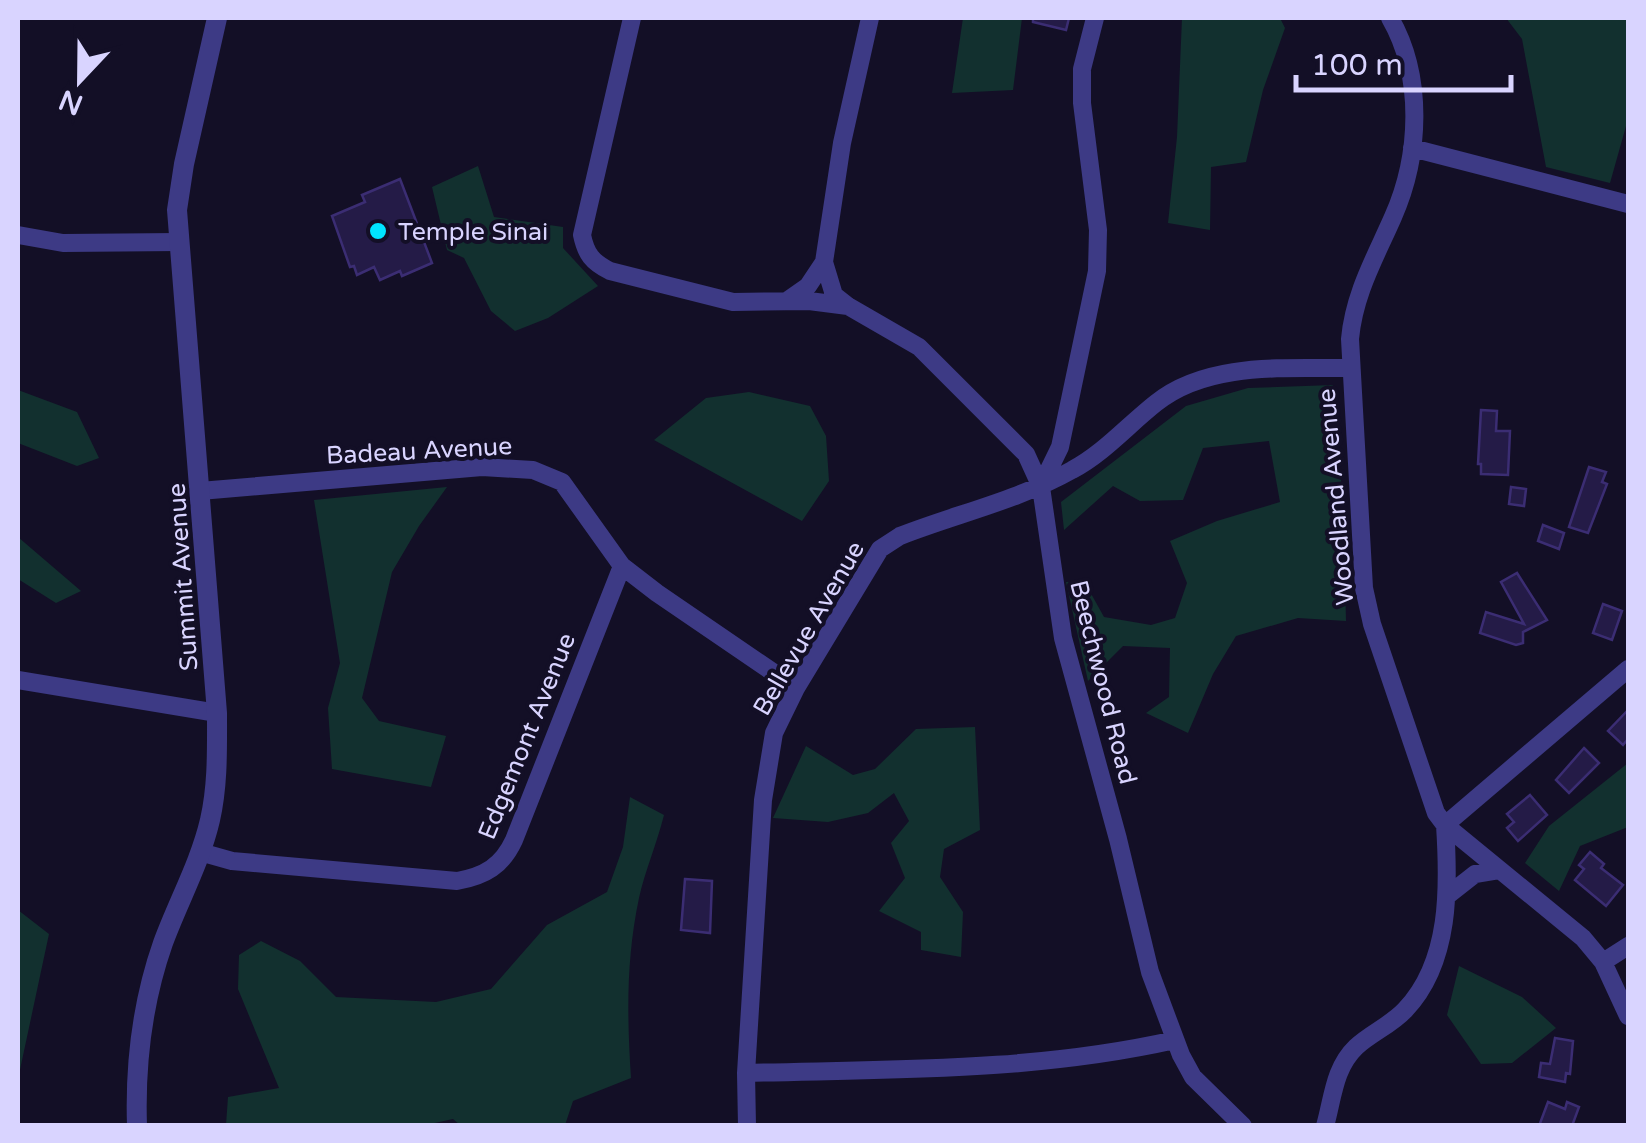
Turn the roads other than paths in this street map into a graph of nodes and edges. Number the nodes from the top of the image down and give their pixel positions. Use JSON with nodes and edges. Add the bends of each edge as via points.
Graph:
{"nodes":[{"id":1,"x":218,"y":18,"type":"edge"},
{"id":2,"x":632,"y":18,"type":"edge"},
{"id":3,"x":870,"y":18,"type":"edge"},
{"id":4,"x":1095,"y":18,"type":"edge"},
{"id":5,"x":1390,"y":18,"type":"edge"},
{"id":6,"x":1412,"y":148,"type":"junction"},
{"id":7,"x":1628,"y":204,"type":"edge"},
{"id":8,"x":18,"y":235,"type":"edge"},
{"id":9,"x":179,"y":242,"type":"junction"},
{"id":10,"x":824,"y":262,"type":"junction"},
{"id":11,"x":788,"y":300,"type":"junction"},
{"id":12,"x":848,"y":306,"type":"junction"},
{"id":13,"x":1350,"y":368,"type":"junction"},
{"id":14,"x":1041,"y":486,"type":"junction"},
{"id":15,"x":200,"y":491,"type":"junction"},
{"id":16,"x":622,"y":566,"type":"junction"},
{"id":17,"x":1628,"y":669,"type":"edge"},
{"id":18,"x":18,"y":680,"type":"edge"},
{"id":19,"x":796,"y":688,"type":"junction"},
{"id":20,"x":217,"y":712,"type":"junction"},
{"id":21,"x":1445,"y":825,"type":"junction"},
{"id":22,"x":200,"y":852,"type":"junction"},
{"id":23,"x":1499,"y":870,"type":"junction"},
{"id":24,"x":1446,"y":896,"type":"junction"},
{"id":25,"x":1628,"y":946,"type":"edge"},
{"id":26,"x":1604,"y":962,"type":"junction"},
{"id":27,"x":1628,"y":1016,"type":"edge"},
{"id":28,"x":1175,"y":1040,"type":"junction"},
{"id":29,"x":746,"y":1073,"type":"junction"},
{"id":30,"x":137,"y":1126,"type":"edge"},
{"id":31,"x":748,"y":1126,"type":"edge"},
{"id":32,"x":1242,"y":1126,"type":"edge"},
{"id":33,"x":1325,"y":1126,"type":"edge"}],
"edges":[{"from":1,"to":9,"type":"street","name":"Summit Avenue","via":[[184,164]]},
{"from":2,"to":11,"type":"street","via":[[582,235],[585,250],[610,271],[733,302]]},
{"from":3,"to":10,"type":"street"},
{"from":4,"to":14,"type":"street","via":[[1082,68],[1082,103],[1097,270],[1060,447]]},
{"from":5,"to":6,"type":"street","name":"Woodland Avenue","via":[[1410,70]]},
{"from":6,"to":7,"type":"street"},
{"from":6,"to":13,"type":"street","name":"Woodland Avenue","via":[[1404,191],[1353,311]]},
{"from":8,"to":9,"type":"street","via":[[63,243]]},
{"from":9,"to":15,"type":"street","name":"Summit Avenue"},
{"from":10,"to":11,"type":"street"},
{"from":10,"to":12,"type":"street","via":[[834,295]]},
{"from":11,"to":12,"type":"street"},
{"from":12,"to":14,"type":"street","name":"Beechwood Road","via":[[919,346],[1026,454]]},
{"from":13,"to":14,"type":"street","name":"Bellevue Avenue","via":[[1233,372],[1198,380],[1156,402],[1090,459]]},
{"from":13,"to":21,"type":"street","name":"Woodland Avenue","via":[[1364,588],[1431,802]]},
{"from":14,"to":19,"type":"street","name":"Bellevue Avenue","via":[[880,549]]},
{"from":14,"to":28,"type":"street","name":"Beechwood Road","via":[[1063,638],[1150,972]]},
{"from":15,"to":16,"type":"street","name":"Badeau Avenue","via":[[482,466],[533,470],[574,494]]},
{"from":15,"to":20,"type":"street","name":"Summit Avenue"},
{"from":16,"to":19,"type":"street","name":"Badeau Avenue"},
{"from":16,"to":22,"type":"street","name":"Edgemont Avenue","via":[[514,840],[488,872],[458,881],[232,861]]},
{"from":17,"to":21,"type":"street"},
{"from":18,"to":20,"type":"street"},
{"from":19,"to":29,"type":"street","name":"Bellevue Avenue","via":[[774,733],[763,800]]},
{"from":20,"to":22,"type":"street","name":"Summit Avenue","via":[[215,785]]},
{"from":21,"to":23,"type":"street","name":"Woodland Avenue"},
{"from":21,"to":24,"type":"street"},
{"from":22,"to":30,"type":"street","name":"Summit Avenue","via":[[148,996]]},
{"from":23,"to":24,"type":"street","via":[[1475,874]]},
{"from":23,"to":26,"type":"street","name":"Woodland Avenue","via":[[1553,910]]},
{"from":24,"to":33,"type":"street","via":[[1441,940],[1421,986],[1404,1012],[1344,1061]]},
{"from":25,"to":26,"type":"street"},
{"from":26,"to":27,"type":"street","name":"Woodland Avenue"},
{"from":28,"to":29,"type":"street","via":[[1018,1065]]},
{"from":28,"to":32,"type":"street","name":"Beechwood Road","via":[[1193,1077]]},
{"from":29,"to":31,"type":"street","name":"Bellevue Avenue"}]}
